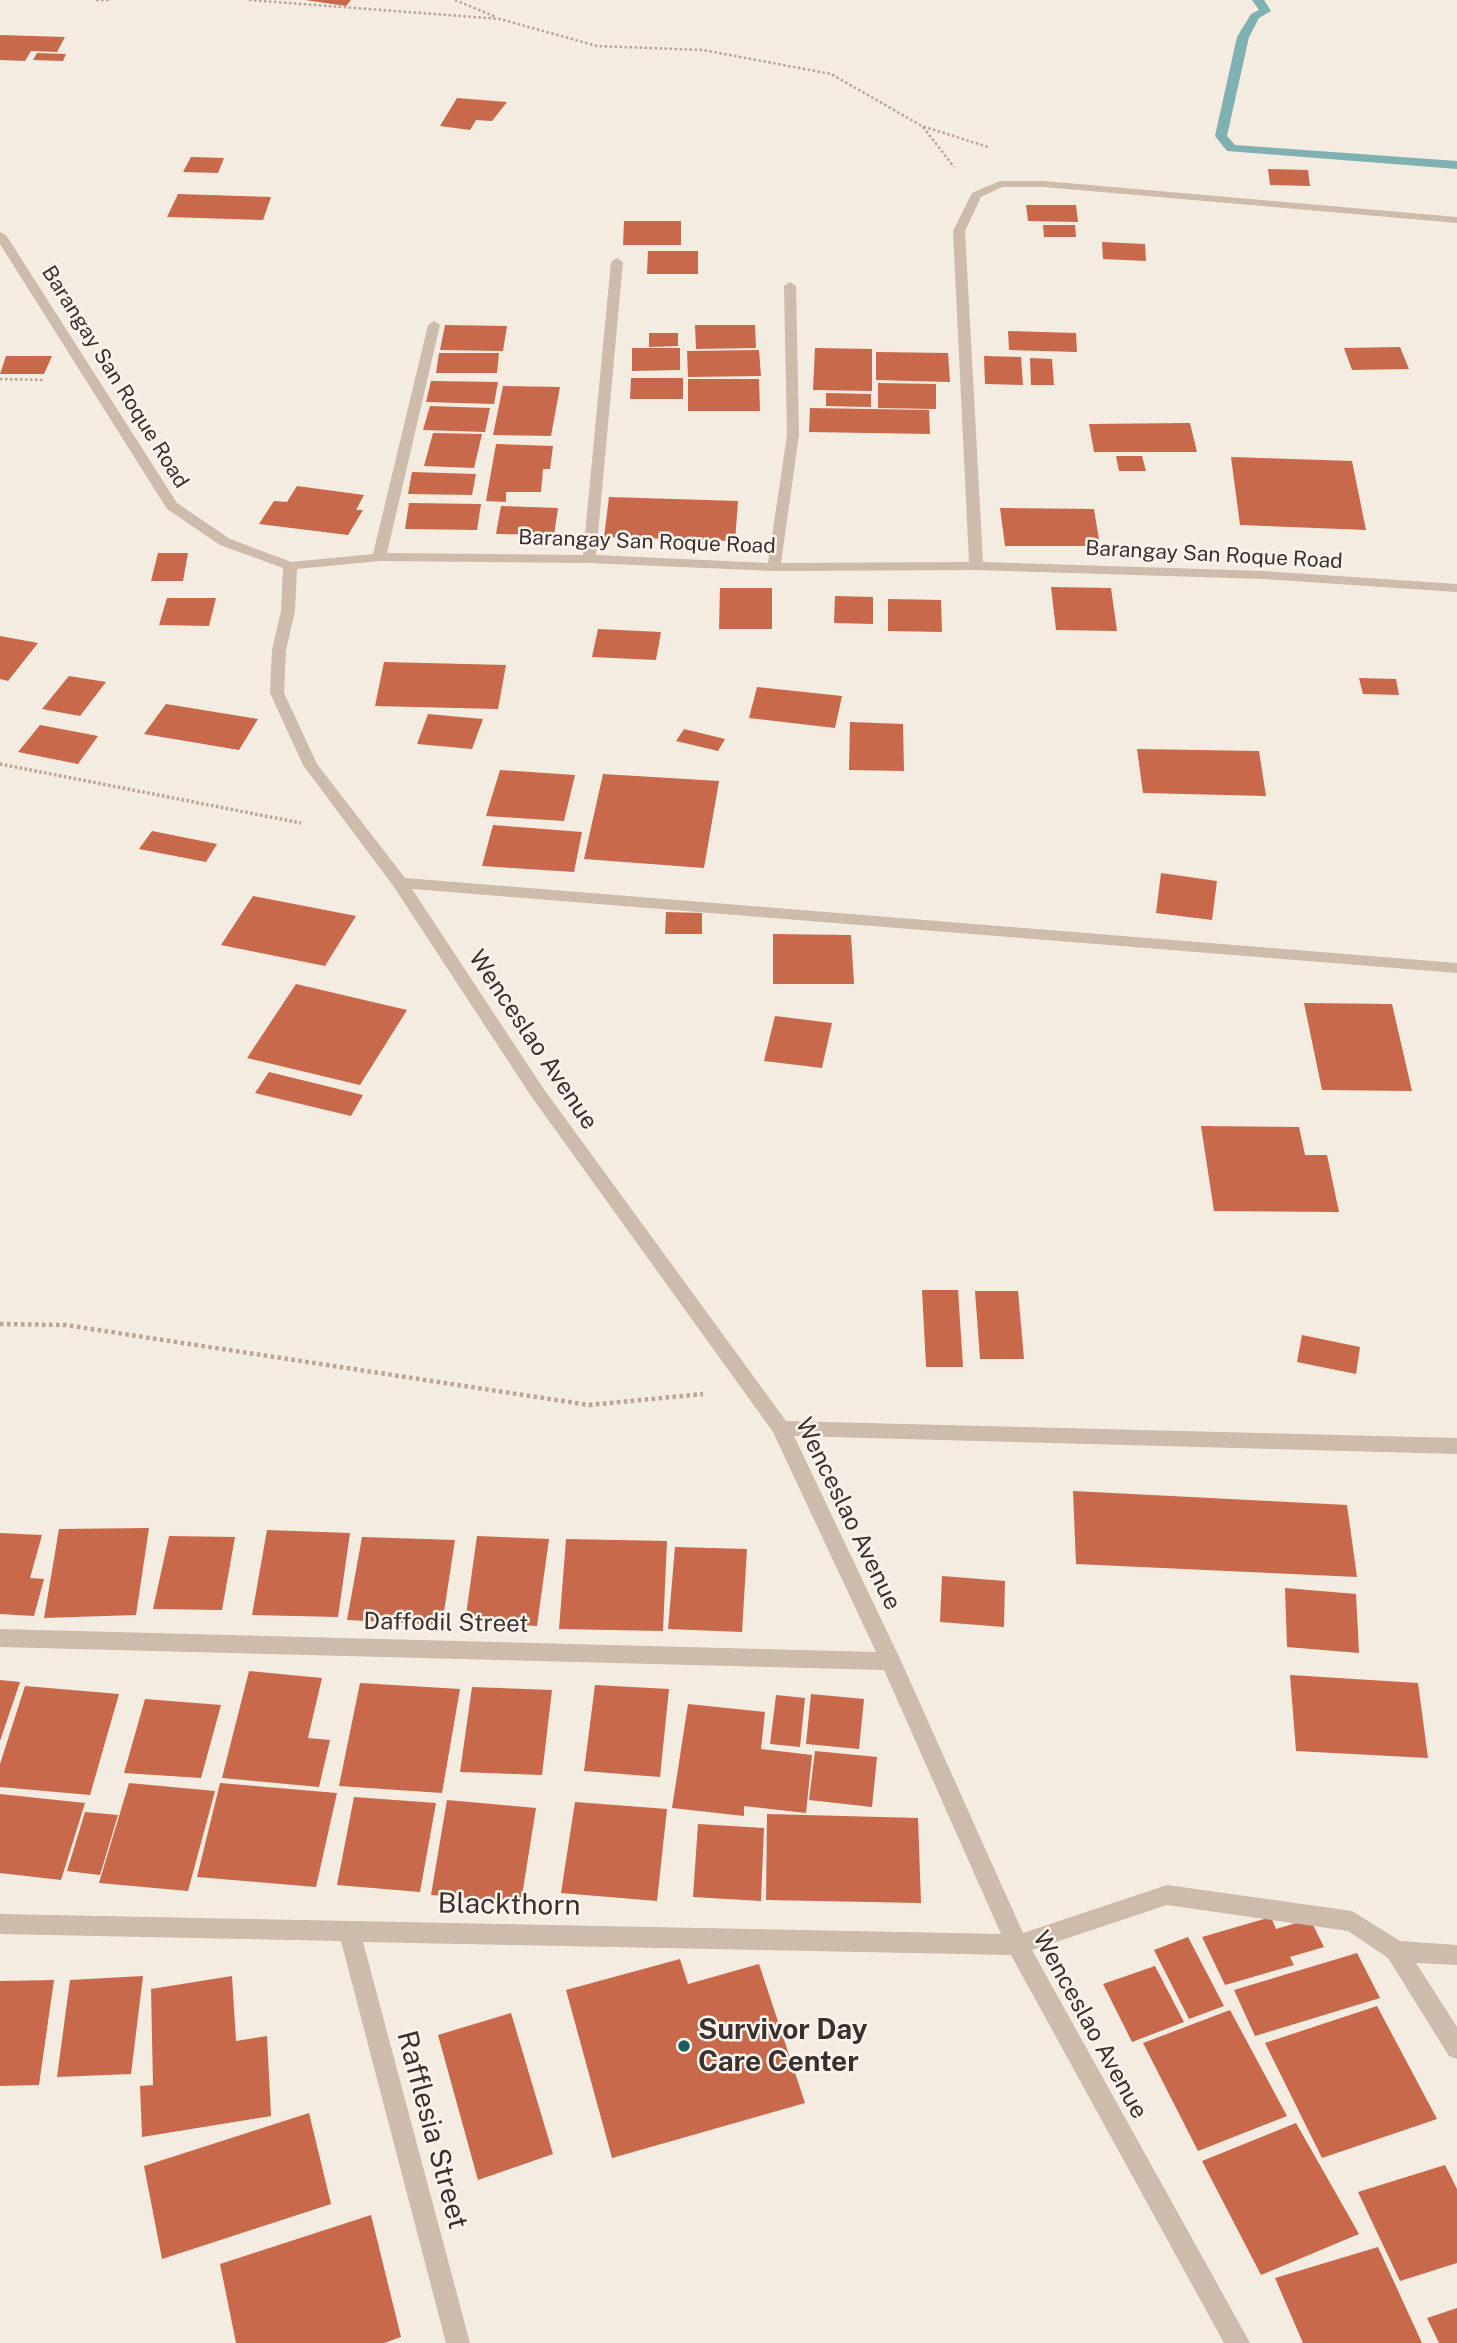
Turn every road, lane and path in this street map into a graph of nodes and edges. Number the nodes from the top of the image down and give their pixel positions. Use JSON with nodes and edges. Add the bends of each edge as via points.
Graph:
{"nodes":[{"id":1,"x":96,"y":0,"type":"edge"},
{"id":2,"x":111,"y":0,"type":"edge"},
{"id":3,"x":249,"y":0,"type":"edge"},
{"id":4,"x":455,"y":0,"type":"edge"},
{"id":5,"x":259,"y":1,"type":"edge"},
{"id":6,"x":500,"y":19,"type":"junction"},
{"id":7,"x":922,"y":126,"type":"junction"},
{"id":8,"x":1044,"y":184,"type":"junction"},
{"id":9,"x":976,"y":195,"type":"junction"},
{"id":10,"x":1457,"y":220,"type":"edge"},
{"id":11,"x":0,"y":234,"type":"edge"},
{"id":12,"x":617,"y":262,"type":"dead end"},
{"id":13,"x":790,"y":286,"type":"dead end"},
{"id":14,"x":434,"y":325,"type":"dead end"},
{"id":15,"x":379,"y":557,"type":"junction"},
{"id":16,"x":589,"y":559,"type":"junction"},
{"id":17,"x":290,"y":566,"type":"junction"},
{"id":18,"x":976,"y":566,"type":"junction"},
{"id":19,"x":774,"y":567,"type":"junction"},
{"id":20,"x":1457,"y":588,"type":"edge"},
{"id":21,"x":0,"y":764,"type":"edge"},
{"id":22,"x":363,"y":835,"type":"junction"},
{"id":23,"x":400,"y":883,"type":"junction"},
{"id":24,"x":1457,"y":968,"type":"edge"},
{"id":25,"x":0,"y":1324,"type":"edge"},
{"id":26,"x":751,"y":1389,"type":"junction"},
{"id":27,"x":781,"y":1428,"type":"junction"},
{"id":28,"x":1457,"y":1446,"type":"edge"},
{"id":29,"x":0,"y":1638,"type":"edge"},
{"id":30,"x":891,"y":1661,"type":"junction"},
{"id":31,"x":0,"y":1924,"type":"edge"},
{"id":32,"x":349,"y":1931,"type":"junction"},
{"id":33,"x":1017,"y":1945,"type":"junction"},
{"id":34,"x":1396,"y":1951,"type":"junction"},
{"id":35,"x":1457,"y":1955,"type":"edge"},
{"id":36,"x":1457,"y":2048,"type":"edge"},
{"id":37,"x":458,"y":2343,"type":"edge"},
{"id":38,"x":1238,"y":2343,"type":"edge"}],
"edges":[{"from":1,"to":2,"type":"path"},
{"from":3,"to":5,"type":"path"},
{"from":4,"to":6,"type":"path"},
{"from":5,"to":6,"type":"path"},
{"from":6,"to":7,"type":"path","via":[[597,46],[703,50],[831,74]]},
{"from":7,"to":8,"type":"path","via":[[998,151]]},
{"from":7,"to":9,"type":"path"},
{"from":8,"to":9,"type":"street","via":[[1000,184]]},
{"from":8,"to":10,"type":"street"},
{"from":9,"to":18,"type":"street","via":[[959,231]]},
{"from":11,"to":17,"type":"street","name":"Barangay San Roque Road","via":[[172,506],[225,542]]},
{"from":12,"to":16,"type":"street"},
{"from":13,"to":19,"type":"street","via":[[793,435]]},
{"from":14,"to":15,"type":"street"},
{"from":15,"to":16,"type":"street","name":"Barangay San Roque Road"},
{"from":15,"to":17,"type":"street","name":"Barangay San Roque Road"},
{"from":16,"to":19,"type":"street","name":"Barangay San Roque Road"},
{"from":17,"to":22,"type":"street","name":"Wenceslao Avenue","via":[[277,693],[310,765]]},
{"from":18,"to":19,"type":"street","name":"Barangay San Roque Road"},
{"from":18,"to":20,"type":"street","name":"Barangay San Roque Road","via":[[1263,575]]},
{"from":21,"to":22,"type":"path"},
{"from":22,"to":23,"type":"street","name":"Wenceslao Avenue"},
{"from":23,"to":24,"type":"street"},
{"from":23,"to":26,"type":"street","name":"Wenceslao Avenue","via":[[537,1093]]},
{"from":25,"to":26,"type":"path","via":[[65,1325],[589,1405]]},
{"from":26,"to":27,"type":"street","name":"Wenceslao Avenue"},
{"from":27,"to":28,"type":"street"},
{"from":27,"to":30,"type":"street","name":"Wenceslao Avenue"},
{"from":29,"to":30,"type":"street","name":"Daffodil Street"},
{"from":30,"to":33,"type":"street","name":"Wenceslao Avenue"},
{"from":31,"to":32,"type":"street","name":"Blackthorn"},
{"from":32,"to":33,"type":"street","name":"Blackthorn"},
{"from":32,"to":37,"type":"street","name":"Rafflesia Street"},
{"from":33,"to":34,"type":"street","name":"Blackthorn","via":[[1167,1895],[1352,1921]]},
{"from":33,"to":38,"type":"street","name":"Wenceslao Avenue"},
{"from":34,"to":35,"type":"street"},
{"from":34,"to":36,"type":"street"}]}
